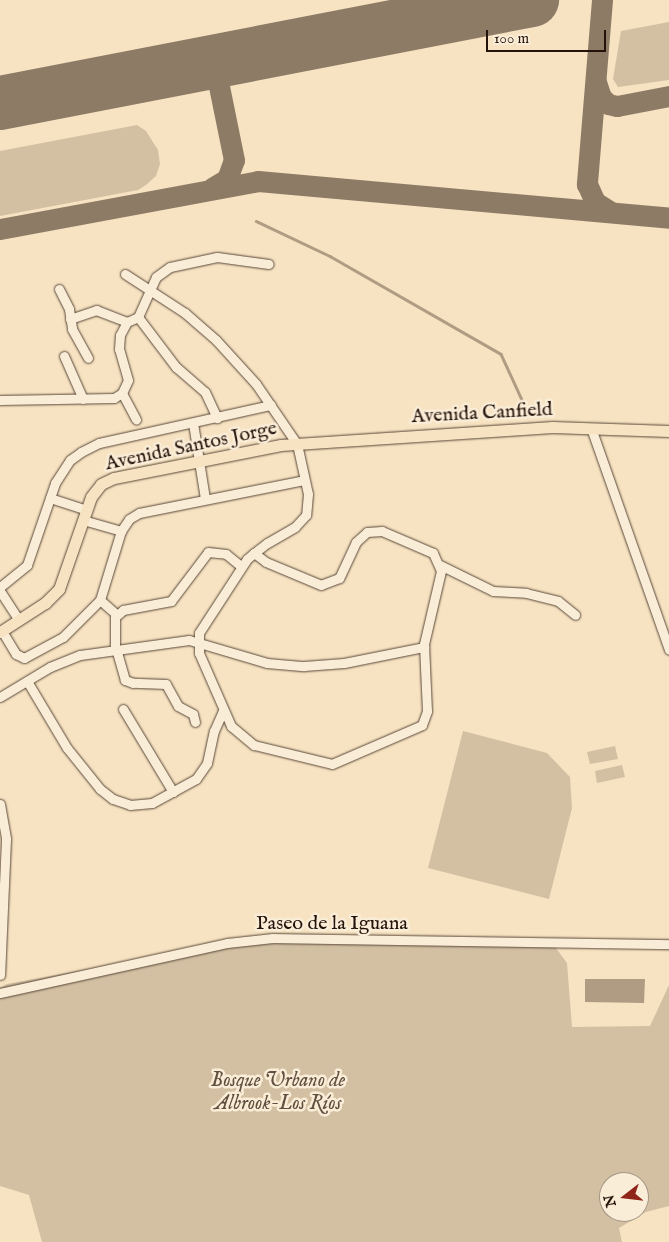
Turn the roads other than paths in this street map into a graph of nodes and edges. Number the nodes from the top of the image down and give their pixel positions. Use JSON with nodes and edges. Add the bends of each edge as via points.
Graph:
{"nodes":[{"id":1,"x":269,"y":264,"type":"dead end"},
{"id":2,"x":125,"y":274,"type":"dead end"},
{"id":3,"x":60,"y":289,"type":"dead end"},
{"id":4,"x":148,"y":289,"type":"junction"},
{"id":5,"x":138,"y":317,"type":"junction"},
{"id":6,"x":70,"y":319,"type":"junction"},
{"id":7,"x":127,"y":322,"type":"junction"},
{"id":8,"x":64,"y":356,"type":"dead end"},
{"id":9,"x":88,"y":358,"type":"dead end"},
{"id":10,"x":122,"y":394,"type":"junction"},
{"id":11,"x":82,"y":399,"type":"junction"},
{"id":12,"x":0,"y":400,"type":"edge"},
{"id":13,"x":271,"y":405,"type":"junction"},
{"id":14,"x":217,"y":418,"type":"junction"},
{"id":15,"x":136,"y":419,"type":"dead end"},
{"id":16,"x":193,"y":423,"type":"junction"},
{"id":17,"x":591,"y":428,"type":"junction"},
{"id":18,"x":669,"y":431,"type":"edge"},
{"id":19,"x":297,"y":444,"type":"junction"},
{"id":20,"x":199,"y":461,"type":"junction"},
{"id":21,"x":304,"y":480,"type":"junction"},
{"id":22,"x":50,"y":498,"type":"junction"},
{"id":23,"x":205,"y":500,"type":"junction"},
{"id":24,"x":85,"y":515,"type":"junction"},
{"id":25,"x":121,"y":531,"type":"junction"},
{"id":26,"x":254,"y":553,"type":"junction"},
{"id":27,"x":440,"y":565,"type":"junction"},
{"id":28,"x":241,"y":566,"type":"junction"},
{"id":29,"x":0,"y":587,"type":"edge"},
{"id":30,"x":0,"y":591,"type":"edge"},
{"id":31,"x":100,"y":600,"type":"junction"},
{"id":32,"x":116,"y":614,"type":"junction"},
{"id":33,"x":575,"y":614,"type":"dead end"},
{"id":34,"x":19,"y":620,"type":"junction"},
{"id":35,"x":1,"y":631,"type":"edge"},
{"id":36,"x":198,"y":641,"type":"junction"},
{"id":37,"x":424,"y":647,"type":"junction"},
{"id":38,"x":116,"y":649,"type":"junction"},
{"id":39,"x":669,"y":650,"type":"edge"},
{"id":40,"x":27,"y":681,"type":"junction"},
{"id":41,"x":0,"y":697,"type":"edge"},
{"id":42,"x":123,"y":709,"type":"dead end"},
{"id":43,"x":223,"y":711,"type":"junction"},
{"id":44,"x":195,"y":722,"type":"dead end"},
{"id":45,"x":173,"y":792,"type":"junction"},
{"id":46,"x":0,"y":804,"type":"edge"},
{"id":47,"x":669,"y":944,"type":"edge"},
{"id":48,"x":0,"y":974,"type":"edge"},
{"id":49,"x":0,"y":993,"type":"edge"}],
"edges":[{"from":1,"to":4,"type":"street","via":[[217,257],[200,259],[170,268],[156,277]]},
{"from":2,"to":4,"type":"street"},
{"from":3,"to":6,"type":"street"},
{"from":4,"to":5,"type":"street"},
{"from":4,"to":13,"type":"street","via":[[216,340]]},
{"from":5,"to":7,"type":"street"},
{"from":5,"to":14,"type":"street","via":[[176,367],[204,392]]},
{"from":6,"to":7,"type":"street","via":[[96,310]]},
{"from":6,"to":9,"type":"street"},
{"from":7,"to":10,"type":"street","via":[[118,344],[128,374]]},
{"from":8,"to":11,"type":"street"},
{"from":10,"to":11,"type":"street","via":[[109,399]]},
{"from":10,"to":15,"type":"street"},
{"from":11,"to":12,"type":"street"},
{"from":13,"to":14,"type":"street"},
{"from":13,"to":19,"type":"street"},
{"from":14,"to":16,"type":"street"},
{"from":16,"to":20,"type":"street"},
{"from":16,"to":22,"type":"street","via":[[99,443],[81,452],[61,472]]},
{"from":17,"to":18,"type":"main road","name":"Avenida Canfield"},
{"from":17,"to":19,"type":"main road","name":"Avenida Canfield","via":[[528,428]]},
{"from":17,"to":39,"type":"street"},
{"from":19,"to":20,"type":"main road","name":"Avenida Santos Jorge"},
{"from":19,"to":21,"type":"street"},
{"from":20,"to":23,"type":"street"},
{"from":20,"to":24,"type":"main road","name":"Avenida Santos Jorge","via":[[108,480],[94,491]]},
{"from":21,"to":23,"type":"street"},
{"from":21,"to":26,"type":"street","via":[[309,502],[303,519]]},
{"from":22,"to":24,"type":"street"},
{"from":22,"to":29,"type":"street","via":[[27,565]]},
{"from":23,"to":25,"type":"street","via":[[139,513]]},
{"from":24,"to":25,"type":"street"},
{"from":24,"to":34,"type":"main road","name":"Avenida Santos Jorge","via":[[59,589]]},
{"from":25,"to":31,"type":"street"},
{"from":26,"to":27,"type":"street","via":[[309,582],[326,584],[342,574],[360,537],[376,530],[428,550]]},
{"from":26,"to":28,"type":"street"},
{"from":27,"to":33,"type":"street","via":[[493,591],[526,593],[558,601]]},
{"from":27,"to":37,"type":"street"},
{"from":28,"to":32,"type":"street","via":[[226,554],[208,552],[200,558],[171,601]]},
{"from":28,"to":36,"type":"street","via":[[206,619]]},
{"from":30,"to":34,"type":"street"},
{"from":31,"to":32,"type":"street"},
{"from":31,"to":35,"type":"street","via":[[63,637],[30,658],[18,656]]},
{"from":32,"to":38,"type":"street"},
{"from":34,"to":35,"type":"main road","name":"Avenida Santos Jorge"},
{"from":36,"to":37,"type":"street","via":[[267,663],[304,666],[344,663]]},
{"from":36,"to":38,"type":"street"},
{"from":36,"to":43,"type":"street","via":[[199,654]]},
{"from":37,"to":43,"type":"street","via":[[427,711],[422,725],[338,763],[328,764],[254,745],[235,731]]},
{"from":38,"to":40,"type":"street","via":[[70,658]]},
{"from":38,"to":44,"type":"street","via":[[125,680],[166,684],[178,706],[193,714]]},
{"from":40,"to":41,"type":"street"},
{"from":40,"to":45,"type":"street","via":[[67,748],[108,796],[123,803],[139,805]]},
{"from":42,"to":45,"type":"street"},
{"from":43,"to":45,"type":"street","via":[[204,769],[188,784]]},
{"from":46,"to":48,"type":"street","via":[[6,839]]},
{"from":47,"to":49,"type":"street","name":"Paseo de la Iguana","via":[[274,938],[209,947]]}]}
